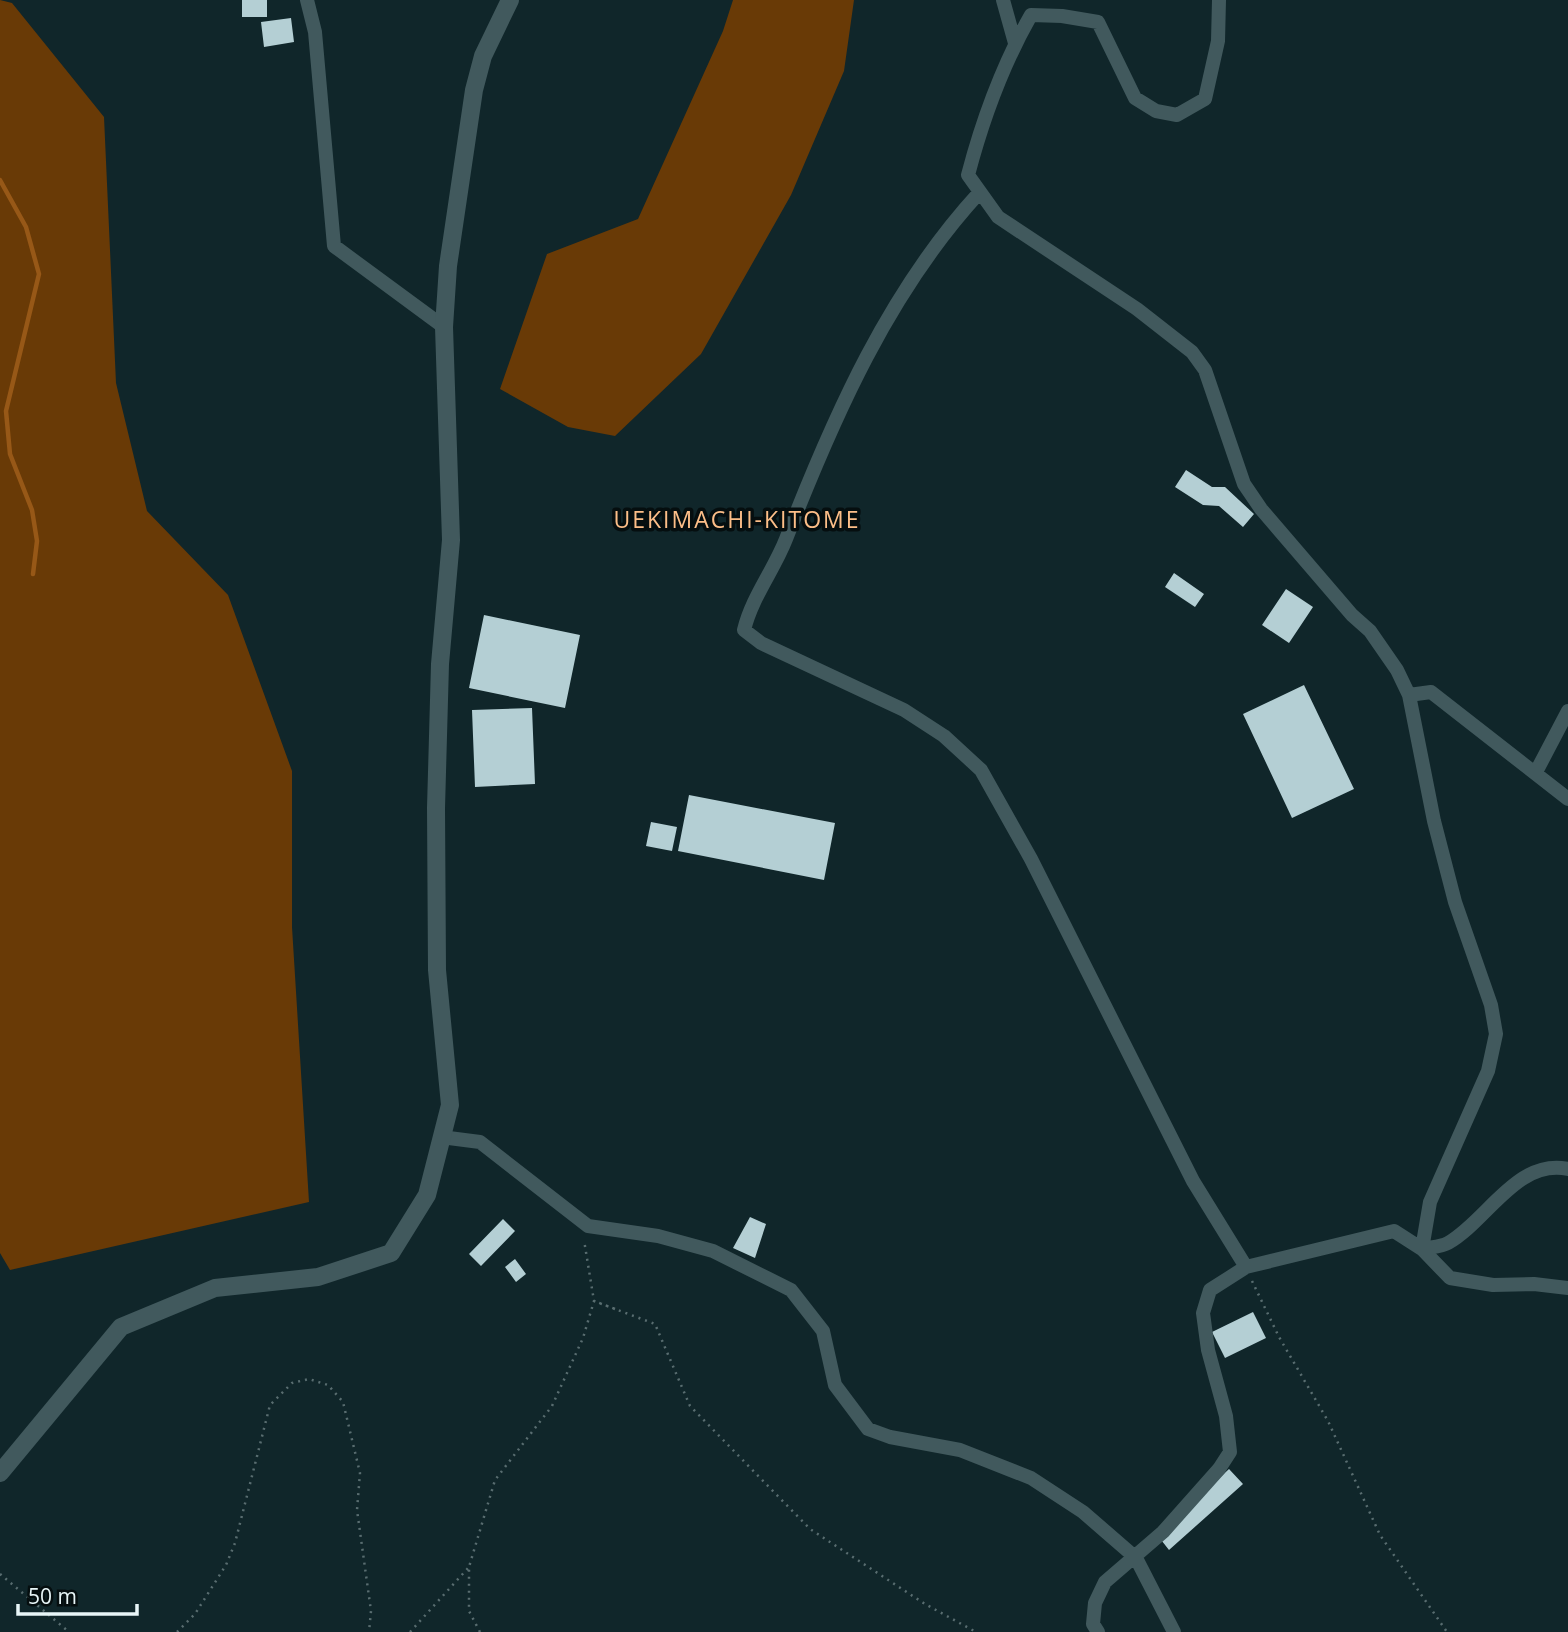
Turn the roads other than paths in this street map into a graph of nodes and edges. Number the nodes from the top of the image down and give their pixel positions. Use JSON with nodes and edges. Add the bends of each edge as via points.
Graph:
{"nodes":[{"id":1,"x":307,"y":0,"type":"edge"},
{"id":2,"x":510,"y":0,"type":"edge"},
{"id":3,"x":1003,"y":0,"type":"edge"},
{"id":4,"x":1219,"y":0,"type":"edge"},
{"id":5,"x":1015,"y":43,"type":"junction"},
{"id":6,"x":979,"y":193,"type":"junction"},
{"id":7,"x":444,"y":327,"type":"junction"},
{"id":8,"x":1409,"y":695,"type":"junction"},
{"id":9,"x":1568,"y":711,"type":"edge"},
{"id":10,"x":1536,"y":772,"type":"junction"},
{"id":11,"x":1568,"y":799,"type":"edge"},
{"id":12,"x":442,"y":1138,"type":"junction"},
{"id":13,"x":1568,"y":1169,"type":"edge"},
{"id":14,"x":1422,"y":1249,"type":"junction"},
{"id":15,"x":1245,"y":1267,"type":"junction"},
{"id":16,"x":1568,"y":1288,"type":"edge"},
{"id":17,"x":0,"y":1473,"type":"edge"},
{"id":18,"x":1136,"y":1558,"type":"junction"},
{"id":19,"x":1098,"y":1632,"type":"edge"},
{"id":20,"x":1174,"y":1632,"type":"edge"}],
"edges":[{"from":1,"to":7,"type":"street","via":[[317,57],[334,246]]},
{"from":2,"to":7,"type":"street","via":[[483,56],[474,90]]},
{"from":3,"to":5,"type":"street"},
{"from":4,"to":5,"type":"street","via":[[1218,41],[1205,99],[1177,115],[1156,111],[1135,98],[1098,22],[1031,15]]},
{"from":5,"to":6,"type":"street","via":[[983,119],[968,175]]},
{"from":6,"to":8,"type":"street","via":[[998,217],[1137,309],[1192,352],[1205,370],[1244,484],[1370,631]]},
{"from":6,"to":15,"type":"street","via":[[945,230],[881,327],[744,630],[761,643],[904,710],[944,736],[981,770],[1031,859],[1193,1181]]},
{"from":7,"to":12,"type":"street","via":[[451,540],[440,664],[437,970],[450,1105]]},
{"from":8,"to":10,"type":"street","via":[[1431,692]]},
{"from":8,"to":14,"type":"street","via":[[1434,821],[1496,1034],[1488,1071],[1430,1202]]},
{"from":9,"to":10,"type":"street"},
{"from":10,"to":11,"type":"street"},
{"from":12,"to":17,"type":"street","via":[[427,1195],[391,1253],[318,1277],[215,1288],[121,1327]]},
{"from":12,"to":18,"type":"street","via":[[480,1142],[588,1226],[658,1236],[713,1251],[791,1290],[823,1331],[835,1385],[867,1429],[960,1450],[1031,1478],[1083,1512]]},
{"from":13,"to":14,"type":"street","via":[[1557,1167],[1522,1177],[1446,1244]]},
{"from":14,"to":15,"type":"street","via":[[1394,1231]]},
{"from":14,"to":16,"type":"street","via":[[1450,1279]]},
{"from":15,"to":18,"type":"street","via":[[1210,1290],[1203,1313],[1230,1452]]},
{"from":18,"to":19,"type":"street","via":[[1105,1582],[1095,1603],[1093,1624]]},
{"from":18,"to":20,"type":"street"}]}
